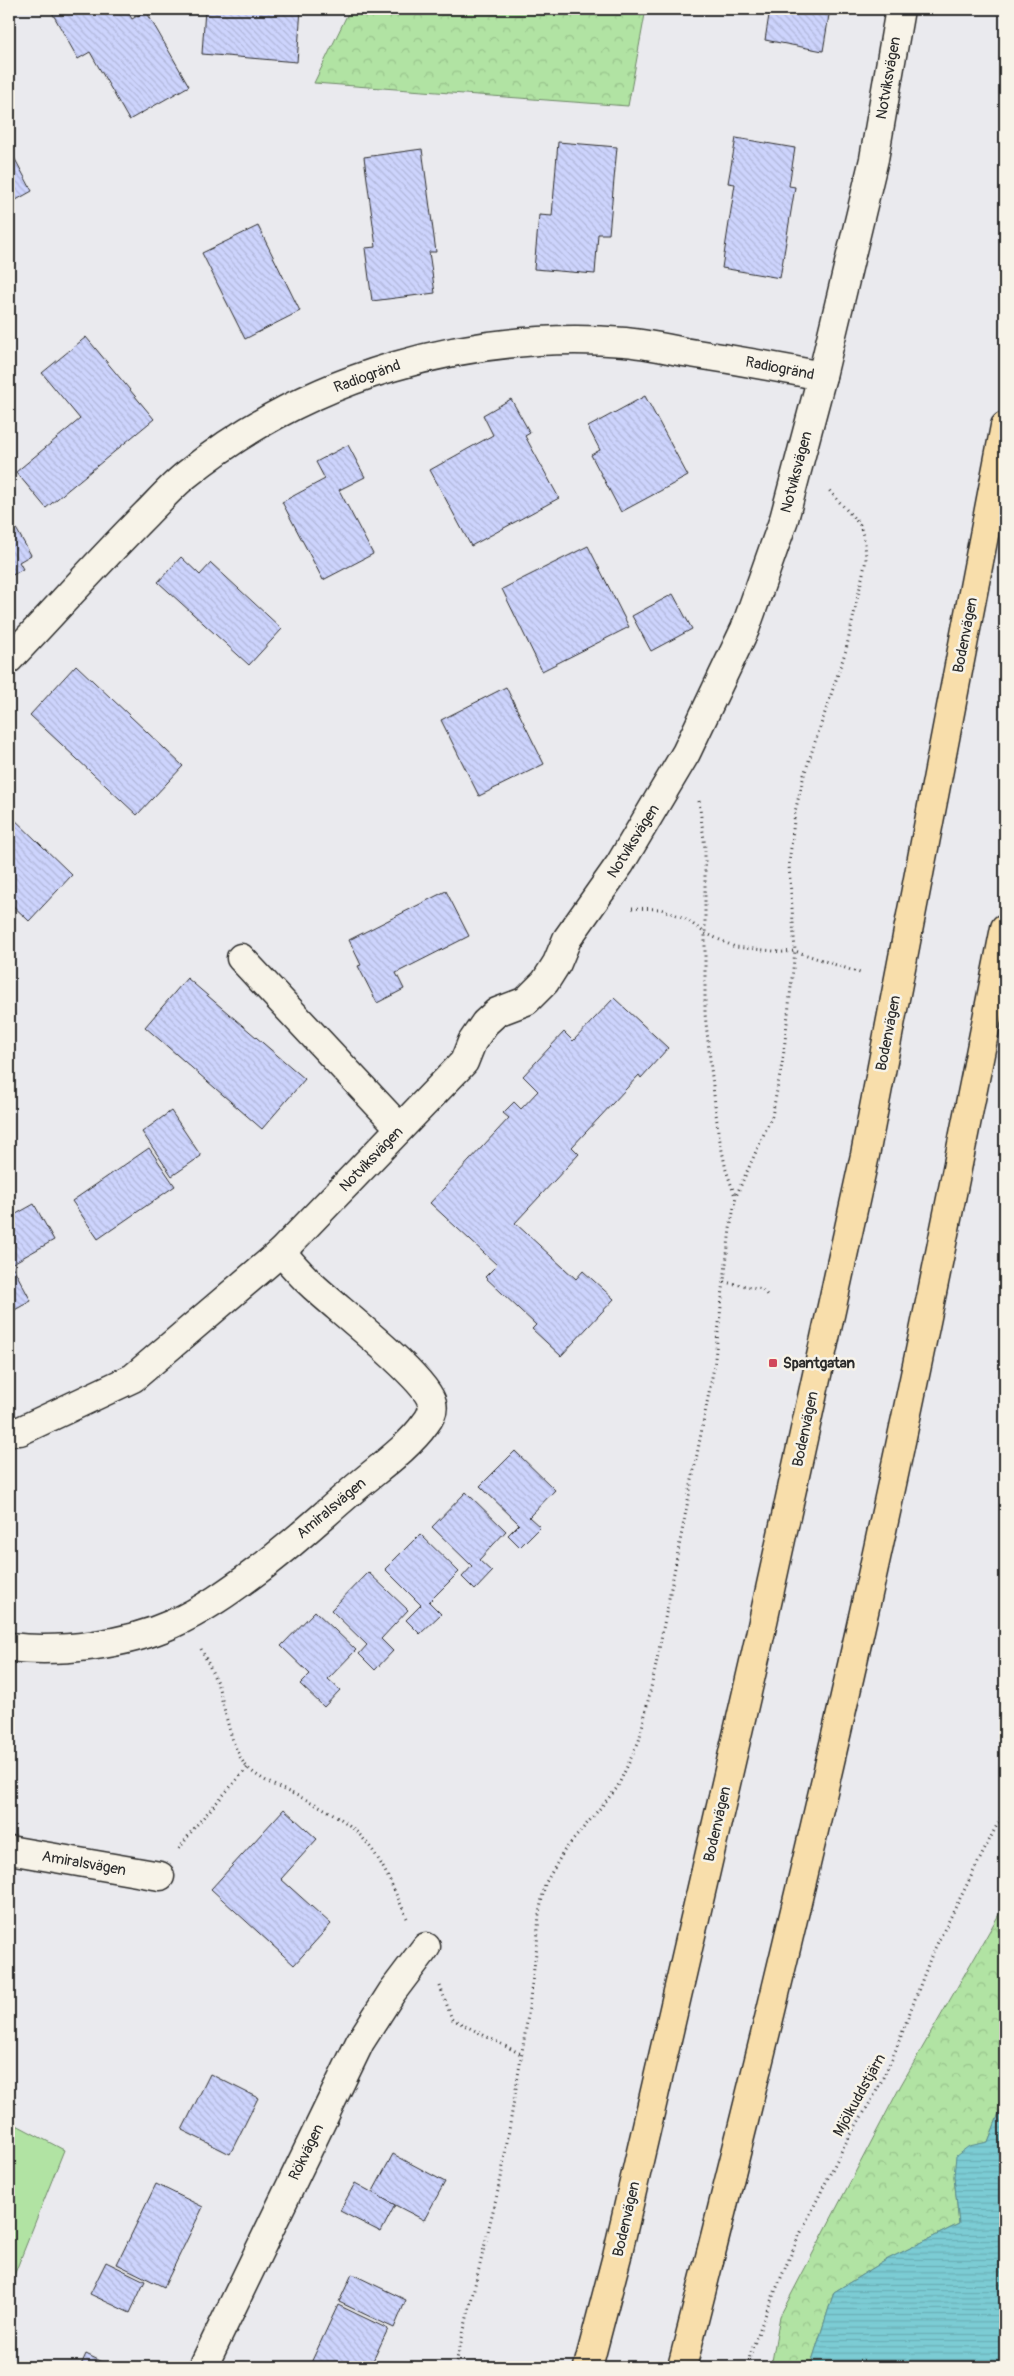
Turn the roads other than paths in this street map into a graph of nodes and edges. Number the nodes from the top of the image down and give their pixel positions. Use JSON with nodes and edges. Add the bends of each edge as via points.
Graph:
{"nodes":[{"id":1,"x":900,"y":9,"type":"edge"},
{"id":2,"x":822,"y":376,"type":"junction"},
{"id":3,"x":1005,"y":426,"type":"edge"},
{"id":4,"x":9,"y":659,"type":"edge"},
{"id":5,"x":1005,"y":928,"type":"edge"},
{"id":6,"x":242,"y":958,"type":"dead end"},
{"id":7,"x":400,"y":1128,"type":"junction"},
{"id":8,"x":281,"y":1252,"type":"junction"},
{"id":9,"x":9,"y":1432,"type":"edge"},
{"id":10,"x":9,"y":1647,"type":"edge"},
{"id":11,"x":9,"y":1850,"type":"edge"},
{"id":12,"x":160,"y":1876,"type":"road end"},
{"id":13,"x":426,"y":1947,"type":"road end"},
{"id":14,"x":203,"y":2367,"type":"edge"},
{"id":15,"x":588,"y":2367,"type":"edge"},
{"id":16,"x":682,"y":2367,"type":"edge"}],
"edges":[{"from":1,"to":2,"type":"street","name":"Notviksvägen","via":[[874,159]]},
{"from":2,"to":4,"type":"street","name":"Radiogränd","via":[[626,342],[554,340],[465,349],[413,360],[346,382],[280,413],[185,476],[116,544]]},
{"from":2,"to":7,"type":"street","name":"Notviksvägen","via":[[784,519],[745,629],[686,753],[620,864],[567,939],[540,990],[526,1001],[497,1012],[485,1023],[464,1062]]},
{"from":3,"to":15,"type":"main road","name":"Bodenvägen","via":[[862,1165],[755,1658],[617,2256]]},
{"from":5,"to":16,"type":"main road","via":[[940,1255],[858,1636],[804,1874]]},
{"from":6,"to":7,"type":"street"},
{"from":7,"to":8,"type":"street","name":"Notviksvägen"},
{"from":8,"to":9,"type":"street","name":"Notviksvägen","via":[[133,1378],[20,1431]]},
{"from":8,"to":10,"type":"street","name":"Amiralsvägen","via":[[310,1284],[428,1392],[433,1405],[424,1426],[389,1460],[259,1569],[185,1617],[154,1630],[99,1644],[74,1648]]},
{"from":11,"to":12,"type":"street","name":"Amiralsvägen"},
{"from":13,"to":14,"type":"street","name":"Rökvägen","via":[[360,2042]]}]}
